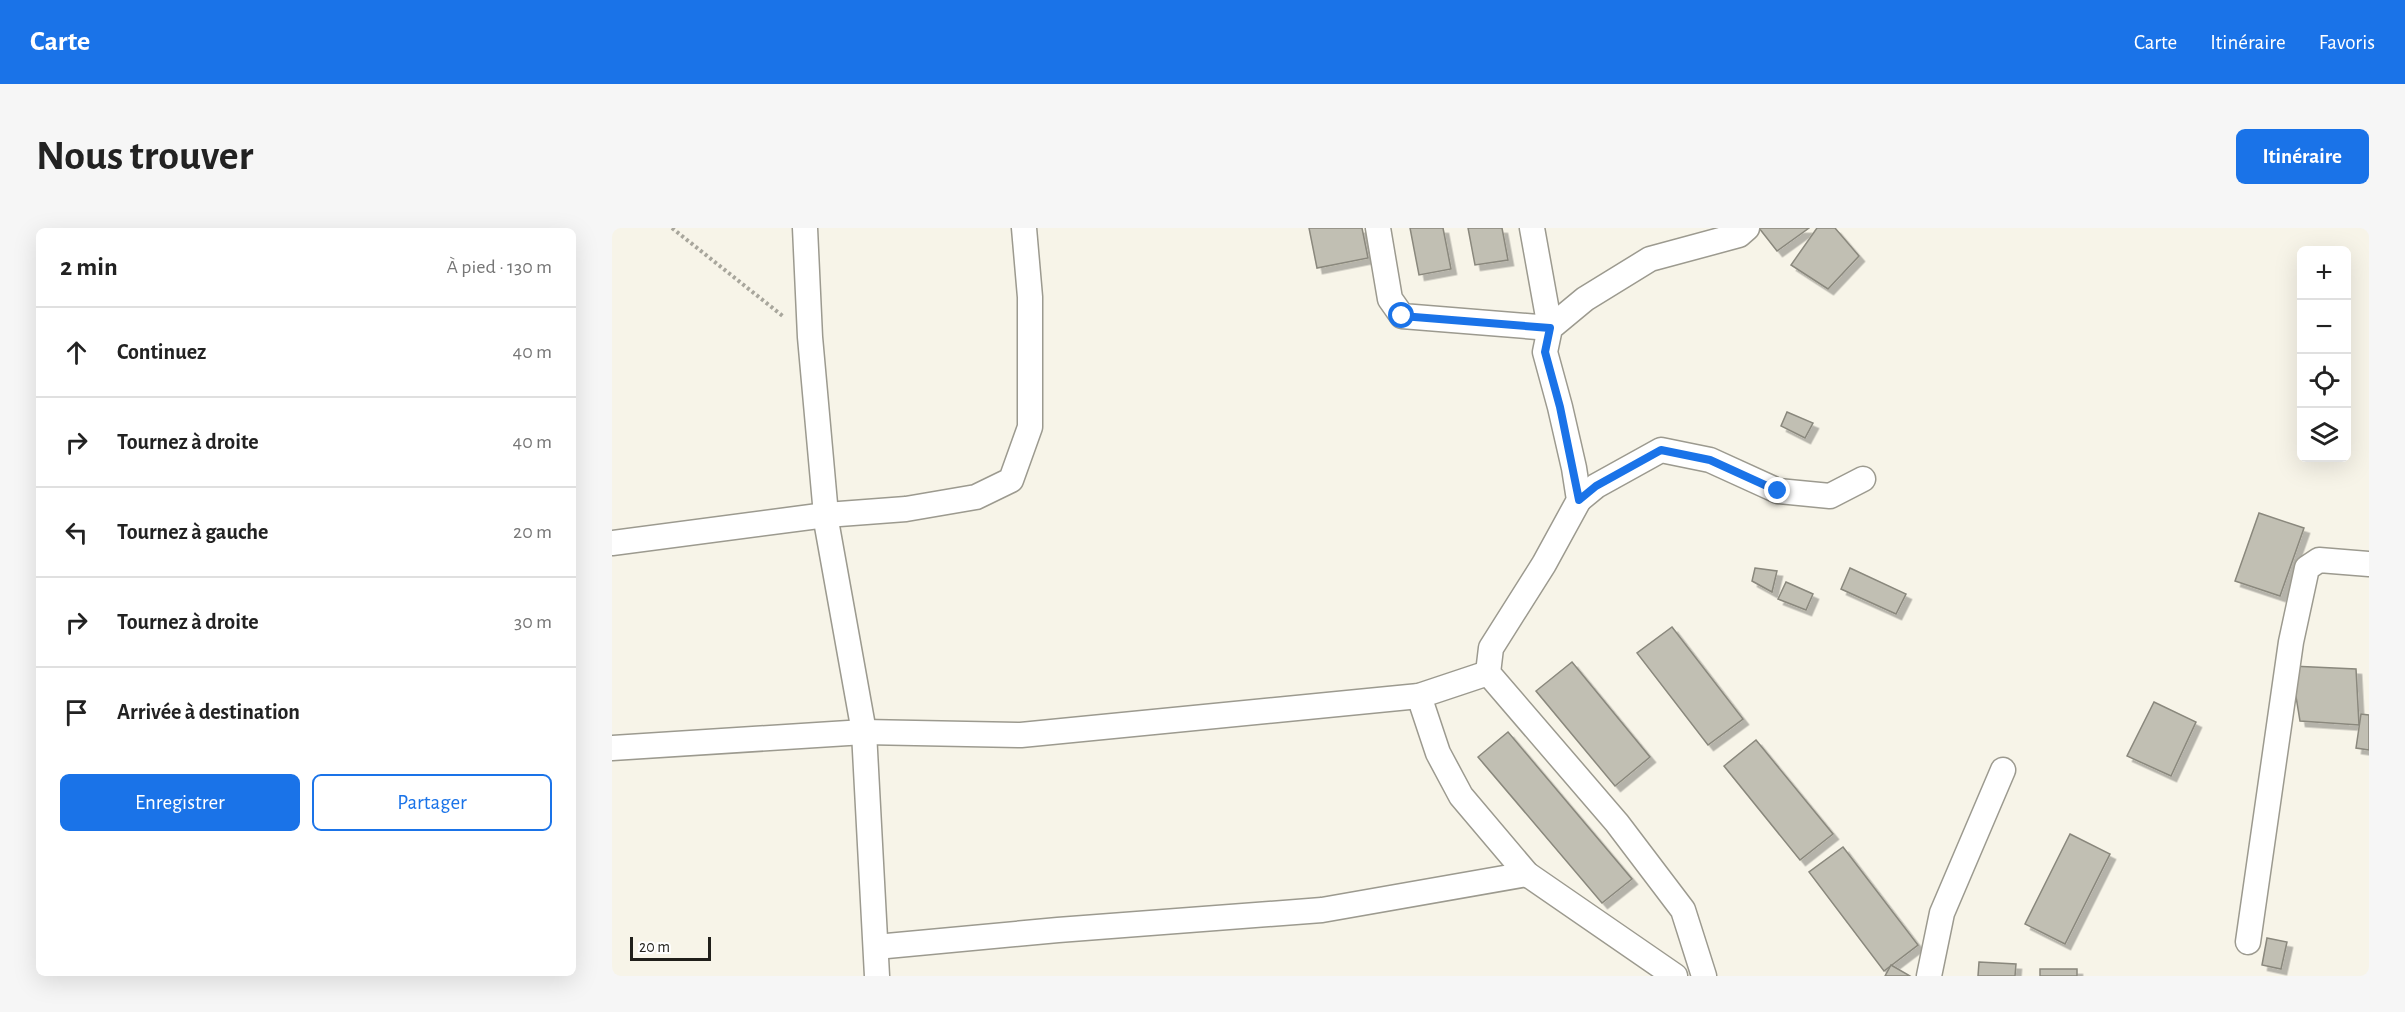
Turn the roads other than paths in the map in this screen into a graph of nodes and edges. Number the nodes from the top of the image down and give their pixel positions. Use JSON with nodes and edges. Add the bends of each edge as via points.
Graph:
{"nodes":[{"id":1,"x":805,"y":228,"type":"edge"},
{"id":2,"x":1024,"y":228,"type":"edge"},
{"id":3,"x":1377,"y":228,"type":"edge"},
{"id":4,"x":1532,"y":228,"type":"edge"},
{"id":5,"x":1748,"y":228,"type":"edge"},
{"id":6,"x":1550,"y":328,"type":"junction"},
{"id":7,"x":1863,"y":479,"type":"dead end"},
{"id":8,"x":1579,"y":500,"type":"junction"},
{"id":9,"x":826,"y":515,"type":"junction"},
{"id":10,"x":612,"y":543,"type":"edge"},
{"id":11,"x":2369,"y":564,"type":"edge"},
{"id":12,"x":1488,"y":673,"type":"junction"},
{"id":13,"x":1419,"y":696,"type":"junction"},
{"id":14,"x":864,"y":732,"type":"junction"},
{"id":15,"x":612,"y":748,"type":"edge"},
{"id":16,"x":2003,"y":770,"type":"dead end"},
{"id":17,"x":1527,"y":874,"type":"junction"},
{"id":18,"x":2248,"y":942,"type":"dead end"},
{"id":19,"x":876,"y":947,"type":"junction"},
{"id":20,"x":877,"y":976,"type":"edge"},
{"id":21,"x":1675,"y":976,"type":"edge"},
{"id":22,"x":1704,"y":976,"type":"edge"},
{"id":23,"x":1929,"y":976,"type":"edge"}],
"edges":[{"from":1,"to":9,"type":"street"},
{"from":2,"to":9,"type":"street","via":[[1030,297],[1030,427],[1011,480],[976,497],[906,509]]},
{"from":3,"to":6,"type":"street","via":[[1390,299],[1402,316]]},
{"from":4,"to":6,"type":"street"},
{"from":5,"to":6,"type":"street","via":[[1739,235],[1650,259],[1585,299]]},
{"from":6,"to":8,"type":"street","via":[[1545,352]]},
{"from":7,"to":8,"type":"street","via":[[1830,496],[1778,491],[1710,460],[1661,450],[1604,481]]},
{"from":8,"to":12,"type":"street","via":[[1491,648]]},
{"from":9,"to":10,"type":"street"},
{"from":9,"to":14,"type":"street"},
{"from":11,"to":18,"type":"street","via":[[2319,560],[2307,568],[2291,642]]},
{"from":12,"to":13,"type":"street"},
{"from":12,"to":22,"type":"street","via":[[1617,823],[1683,910]]},
{"from":13,"to":14,"type":"street","via":[[1021,735]]},
{"from":13,"to":17,"type":"street","via":[[1438,753],[1461,796]]},
{"from":14,"to":15,"type":"street"},
{"from":14,"to":19,"type":"street"},
{"from":16,"to":23,"type":"street","via":[[1942,914]]},
{"from":17,"to":19,"type":"street","via":[[1322,910]]},
{"from":17,"to":21,"type":"street"},
{"from":19,"to":20,"type":"street"}]}
